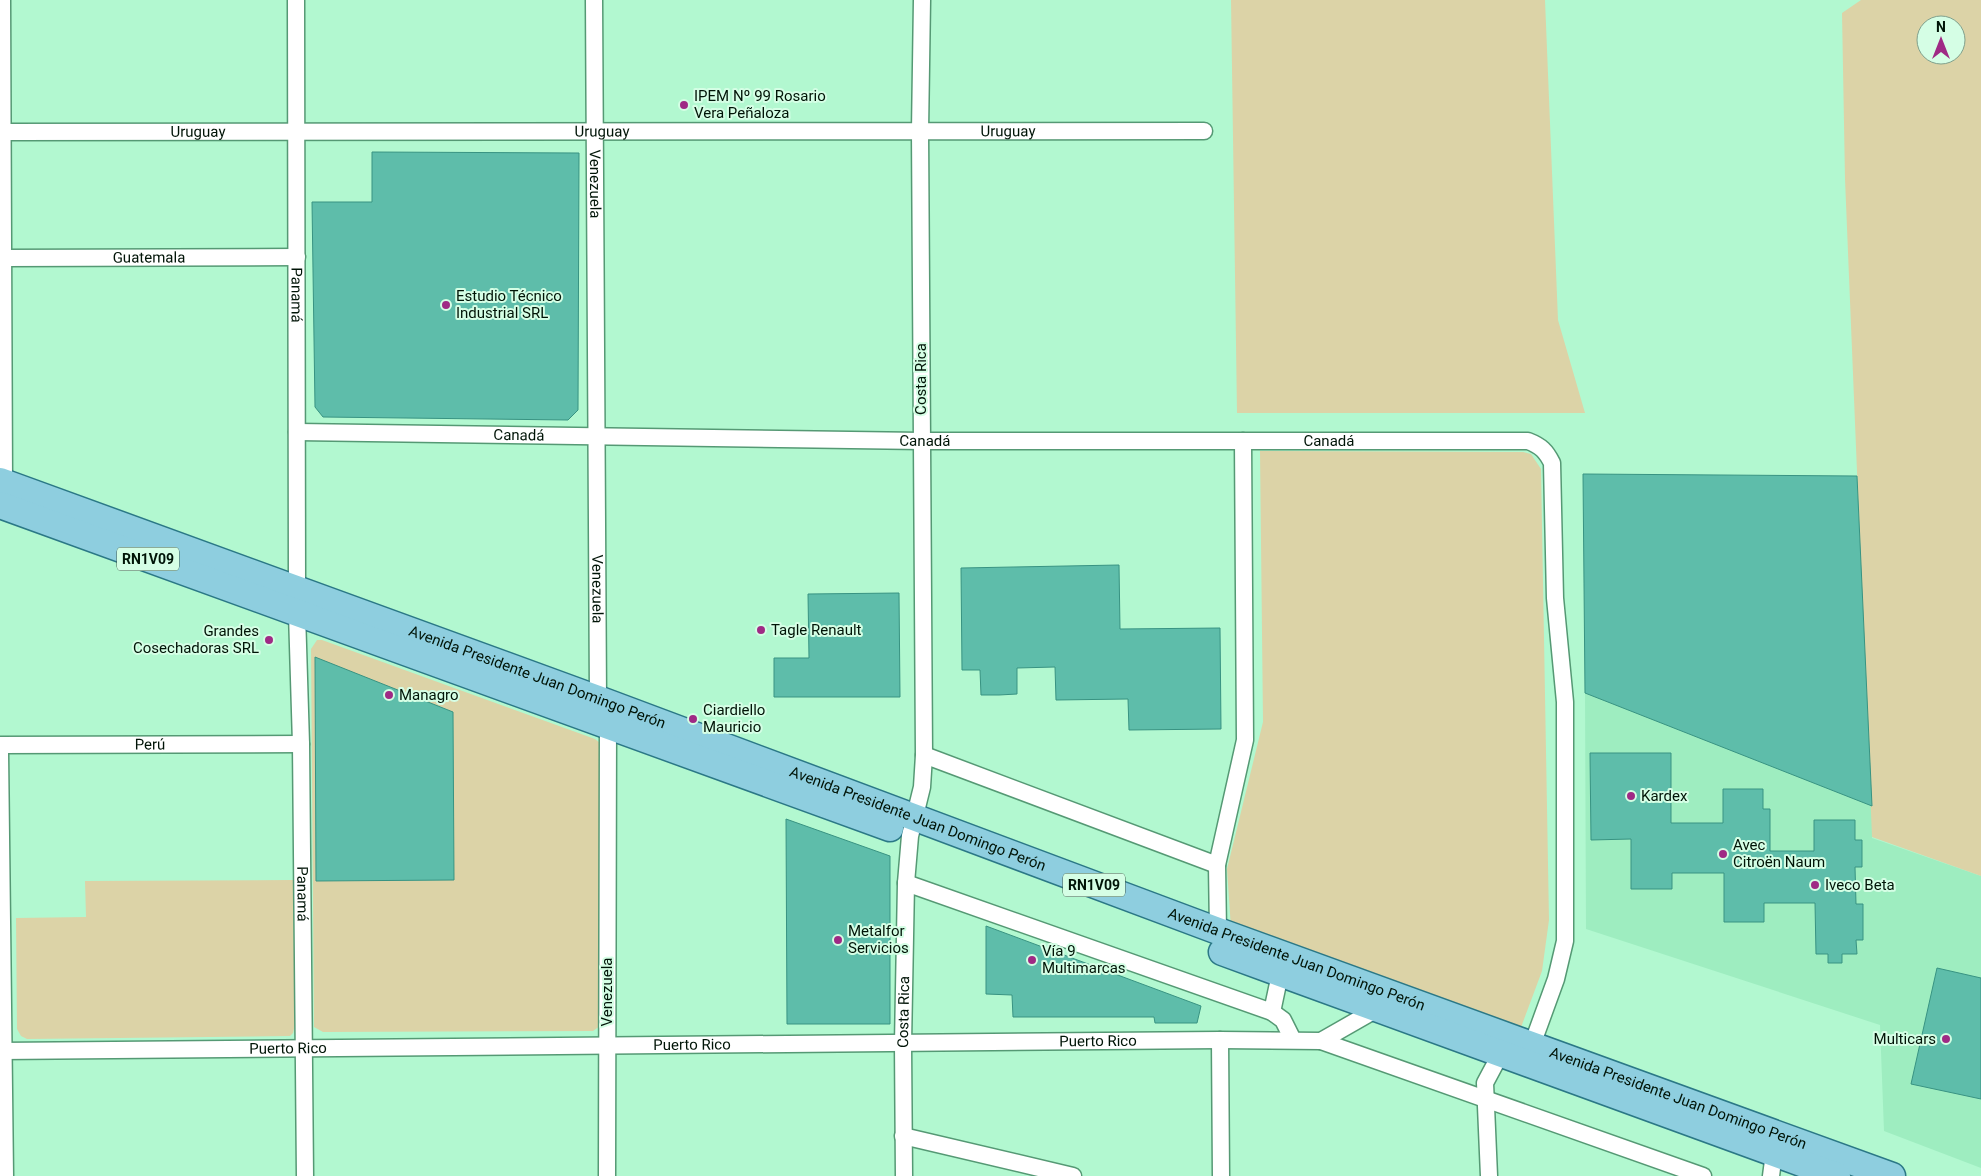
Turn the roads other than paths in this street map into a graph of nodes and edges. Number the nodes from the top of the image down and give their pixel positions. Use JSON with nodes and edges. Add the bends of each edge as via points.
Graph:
{"nodes":[{"id":1,"x":2,"y":0,"type":"edge"},
{"id":2,"x":296,"y":0,"type":"edge"},
{"id":3,"x":594,"y":0,"type":"edge"},
{"id":4,"x":922,"y":0,"type":"edge"},
{"id":5,"x":920,"y":131,"type":"junction"},
{"id":6,"x":1204,"y":131,"type":"dead end"},
{"id":7,"x":1,"y":132,"type":"edge"},
{"id":8,"x":297,"y":132,"type":"junction"},
{"id":9,"x":594,"y":132,"type":"junction"},
{"id":10,"x":297,"y":257,"type":"junction"},
{"id":11,"x":3,"y":258,"type":"junction"},
{"id":12,"x":297,"y":432,"type":"junction"},
{"id":13,"x":595,"y":437,"type":"junction"},
{"id":14,"x":922,"y":441,"type":"junction"},
{"id":15,"x":1243,"y":441,"type":"junction"},
{"id":16,"x":2,"y":489,"type":"edge"},
{"id":17,"x":297,"y":602,"type":"junction"},
{"id":18,"x":598,"y":699,"type":"junction"},
{"id":19,"x":608,"y":724,"type":"junction"},
{"id":20,"x":301,"y":744,"type":"junction"},
{"id":21,"x":0,"y":745,"type":"edge"},
{"id":22,"x":0,"y":752,"type":"edge"},
{"id":23,"x":924,"y":755,"type":"junction"},
{"id":24,"x":912,"y":827,"type":"junction"},
{"id":25,"x":1217,"y":865,"type":"junction"},
{"id":26,"x":906,"y":883,"type":"junction"},
{"id":27,"x":1218,"y":931,"type":"junction"},
{"id":28,"x":1280,"y":974,"type":"junction"},
{"id":29,"x":1376,"y":1009,"type":"junction"},
{"id":30,"x":1272,"y":1012,"type":"junction"},
{"id":31,"x":1220,"y":1040,"type":"junction"},
{"id":32,"x":1293,"y":1040,"type":"junction"},
{"id":33,"x":1321,"y":1041,"type":"junction"},
{"id":34,"x":903,"y":1044,"type":"junction"},
{"id":35,"x":1532,"y":1044,"type":"junction"},
{"id":36,"x":606,"y":1047,"type":"junction"},
{"id":37,"x":304,"y":1050,"type":"junction"},
{"id":38,"x":2,"y":1051,"type":"edge"},
{"id":39,"x":1501,"y":1054,"type":"junction"},
{"id":40,"x":1486,"y":1101,"type":"junction"},
{"id":41,"x":903,"y":1136,"type":"junction"},
{"id":42,"x":1773,"y":1164,"type":"edge"},
{"id":43,"x":5,"y":1176,"type":"edge"},
{"id":44,"x":305,"y":1176,"type":"edge"},
{"id":45,"x":607,"y":1176,"type":"edge"},
{"id":46,"x":904,"y":1176,"type":"edge"},
{"id":47,"x":1073,"y":1176,"type":"edge"},
{"id":48,"x":1221,"y":1176,"type":"edge"},
{"id":49,"x":1489,"y":1176,"type":"edge"},
{"id":50,"x":1703,"y":1176,"type":"edge"},
{"id":51,"x":1837,"y":1176,"type":"edge"},
{"id":52,"x":1892,"y":1176,"type":"edge"}],
"edges":[{"from":1,"to":7,"type":"street"},
{"from":2,"to":8,"type":"street","name":"Panamá"},
{"from":3,"to":9,"type":"street","name":"Venezuela"},
{"from":4,"to":5,"type":"street","name":"Costa Rica"},
{"from":5,"to":6,"type":"street","name":"Uruguay"},
{"from":5,"to":9,"type":"street","name":"Uruguay"},
{"from":5,"to":14,"type":"street","name":"Costa Rica"},
{"from":7,"to":8,"type":"street","name":"Uruguay"},
{"from":7,"to":11,"type":"street"},
{"from":8,"to":9,"type":"street","name":"Uruguay"},
{"from":8,"to":10,"type":"street","name":"Panamá"},
{"from":9,"to":13,"type":"street","name":"Venezuela"},
{"from":10,"to":11,"type":"street","name":"Guatemala"},
{"from":10,"to":12,"type":"street","name":"Panamá"},
{"from":11,"to":16,"type":"street"},
{"from":12,"to":13,"type":"street","name":"Canadá"},
{"from":12,"to":17,"type":"street","name":"Panamá"},
{"from":13,"to":14,"type":"street","name":"Canadá"},
{"from":13,"to":18,"type":"street","name":"Venezuela"},
{"from":14,"to":15,"type":"street","name":"Canadá"},
{"from":14,"to":23,"type":"street","name":"Costa Rica"},
{"from":15,"to":25,"type":"street","via":[[1245,740]]},
{"from":15,"to":35,"type":"street","name":"Canadá","via":[[1528,441],[1540,445],[1552,463],[1555,598],[1565,702],[1565,942],[1556,979]]},
{"from":16,"to":17,"type":"main road","name":"Avenida Presidente Juan Domingo Perón","number":"RN1V09"},
{"from":17,"to":18,"type":"main road","name":"Avenida Presidente Juan Domingo Perón","number":"RN1V09"},
{"from":17,"to":19,"type":"main road","name":"Avenida Presidente Juan Domingo Perón","number":"RN1V09"},
{"from":17,"to":20,"type":"street","name":"Panamá"},
{"from":18,"to":19,"type":"street","name":"Venezuela"},
{"from":18,"to":24,"type":"main road","name":"Avenida Presidente Juan Domingo Perón","number":"RN1V09"},
{"from":19,"to":24,"type":"main road","name":"Avenida Presidente Juan Domingo Perón","number":"RN1V09"},
{"from":19,"to":36,"type":"street","name":"Venezuela"},
{"from":20,"to":21,"type":"street","name":"Perú"},
{"from":20,"to":37,"type":"street","name":"Panamá"},
{"from":22,"to":38,"type":"street"},
{"from":23,"to":24,"type":"street","name":"Costa Rica","via":[[922,787]]},
{"from":23,"to":25,"type":"street"},
{"from":24,"to":26,"type":"street","name":"Costa Rica"},
{"from":24,"to":27,"type":"main road","name":"Avenida Presidente Juan Domingo Perón","number":"RN1V09"},
{"from":24,"to":28,"type":"main road","name":"Avenida Presidente Juan Domingo Perón","number":"RN1V09"},
{"from":25,"to":27,"type":"street"},
{"from":26,"to":30,"type":"street"},
{"from":26,"to":34,"type":"street","name":"Costa Rica"},
{"from":27,"to":35,"type":"main road","name":"Avenida Presidente Juan Domingo Perón","number":"RN1V09"},
{"from":28,"to":29,"type":"main road","name":"Avenida Presidente Juan Domingo Perón","number":"RN1V09"},
{"from":28,"to":30,"type":"street"},
{"from":29,"to":33,"type":"street"},
{"from":29,"to":39,"type":"main road","name":"Avenida Presidente Juan Domingo Perón","number":"RN1V09"},
{"from":30,"to":32,"type":"street","via":[[1283,1020]]},
{"from":31,"to":32,"type":"street","name":"Puerto Rico"},
{"from":31,"to":34,"type":"street","name":"Puerto Rico"},
{"from":31,"to":48,"type":"street"},
{"from":32,"to":33,"type":"street","name":"Puerto Rico"},
{"from":33,"to":40,"type":"street"},
{"from":34,"to":36,"type":"street","name":"Puerto Rico"},
{"from":34,"to":41,"type":"street","name":"Costa Rica"},
{"from":35,"to":52,"type":"main road","name":"Avenida Presidente Juan Domingo Perón","number":"RN1V09"},
{"from":36,"to":37,"type":"street","name":"Puerto Rico"},
{"from":36,"to":45,"type":"street","name":"Venezuela"},
{"from":37,"to":38,"type":"street","name":"Puerto Rico"},
{"from":37,"to":44,"type":"street","name":"Panamá"},
{"from":38,"to":43,"type":"street"},
{"from":39,"to":40,"type":"street","via":[[1485,1083]]},
{"from":39,"to":42,"type":"main road","name":"Avenida Presidente Juan Domingo Perón","number":"RN1V09"},
{"from":40,"to":49,"type":"street"},
{"from":40,"to":50,"type":"street"},
{"from":41,"to":46,"type":"street","name":"Costa Rica"},
{"from":41,"to":47,"type":"street"},
{"from":42,"to":51,"type":"main road","name":"Avenida Presidente Juan Domingo Perón","number":"RN1V09"}]}
